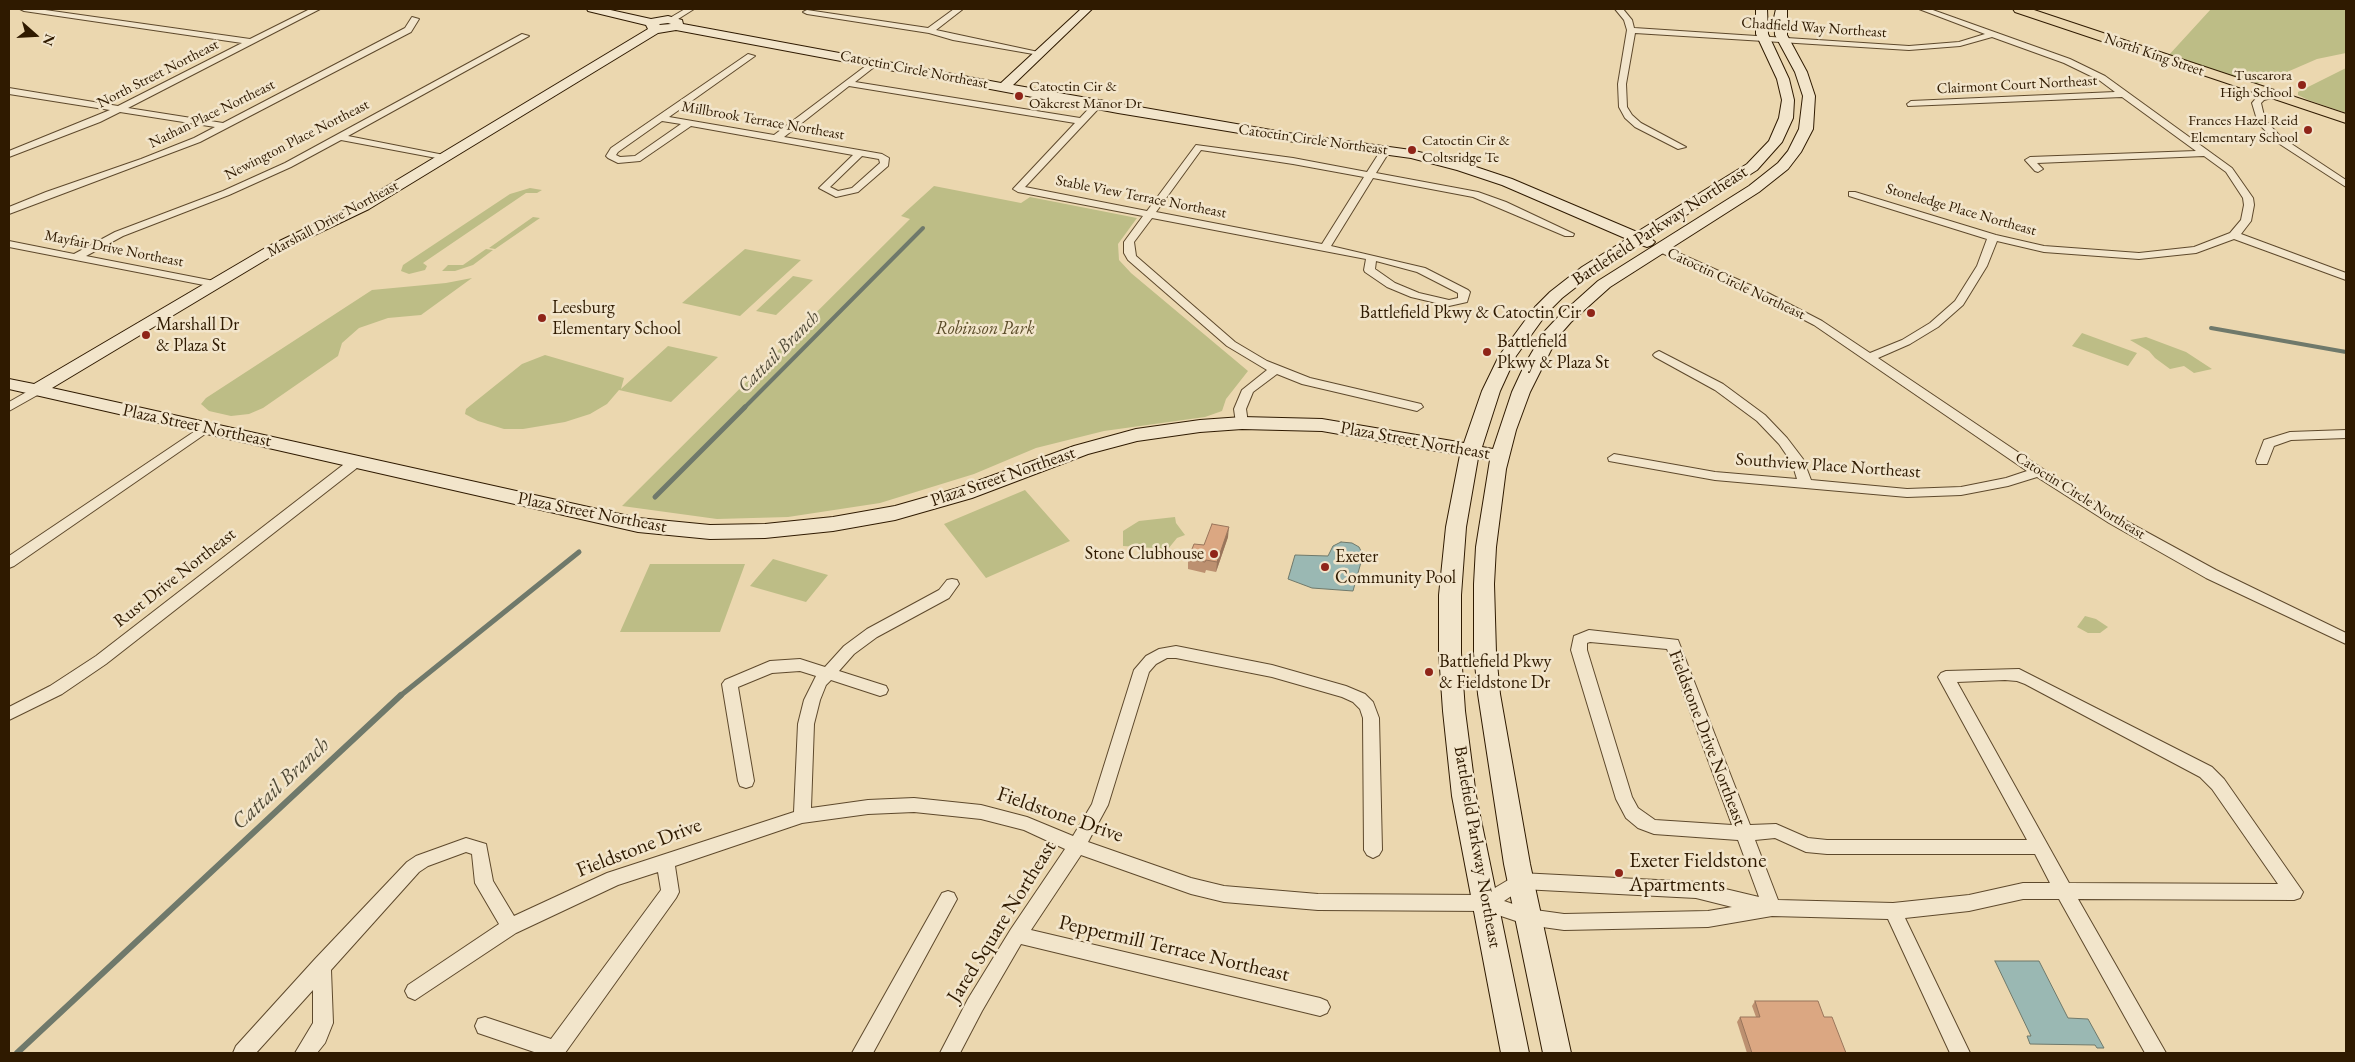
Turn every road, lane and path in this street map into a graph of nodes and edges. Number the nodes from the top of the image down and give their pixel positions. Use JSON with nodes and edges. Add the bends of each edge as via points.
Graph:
{"nodes":[{"id":1,"x":24,"y":9,"type":"edge"},
{"id":2,"x":316,"y":9,"type":"edge"},
{"id":3,"x":592,"y":9,"type":"edge"},
{"id":4,"x":690,"y":9,"type":"edge"},
{"id":5,"x":959,"y":9,"type":"edge"},
{"id":6,"x":1087,"y":9,"type":"edge"},
{"id":7,"x":1619,"y":9,"type":"edge"},
{"id":8,"x":1762,"y":9,"type":"edge"},
{"id":9,"x":1782,"y":9,"type":"edge"},
{"id":10,"x":1923,"y":9,"type":"edge"},
{"id":11,"x":2018,"y":9,"type":"edge"},
{"id":12,"x":807,"y":12,"type":"dead end"},
{"id":13,"x":415,"y":19,"type":"dead end"},
{"id":14,"x":674,"y":23,"type":"junction"},
{"id":15,"x":655,"y":26,"type":"junction"},
{"id":16,"x":1631,"y":30,"type":"junction"},
{"id":17,"x":930,"y":31,"type":"junction"},
{"id":18,"x":1993,"y":34,"type":"junction"},
{"id":19,"x":525,"y":36,"type":"dead end"},
{"id":20,"x":1764,"y":38,"type":"junction"},
{"id":21,"x":1784,"y":40,"type":"junction"},
{"id":22,"x":251,"y":42,"type":"junction"},
{"id":23,"x":1039,"y":54,"type":"junction"},
{"id":24,"x":750,"y":56,"type":"dead end"},
{"id":25,"x":875,"y":62,"type":"junction"},
{"id":26,"x":848,"y":83,"type":"junction"},
{"id":27,"x":1003,"y":88,"type":"junction"},
{"id":28,"x":9,"y":91,"type":"edge"},
{"id":29,"x":2125,"y":94,"type":"junction"},
{"id":30,"x":2272,"y":95,"type":"junction"},
{"id":31,"x":1911,"y":104,"type":"dead end"},
{"id":32,"x":1097,"y":105,"type":"junction"},
{"id":33,"x":119,"y":109,"type":"junction"},
{"id":34,"x":661,"y":118,"type":"junction"},
{"id":35,"x":2346,"y":119,"type":"edge"},
{"id":36,"x":1082,"y":121,"type":"junction"},
{"id":37,"x":689,"y":123,"type":"junction"},
{"id":38,"x":224,"y":126,"type":"junction"},
{"id":39,"x":340,"y":137,"type":"junction"},
{"id":40,"x":776,"y":138,"type":"junction"},
{"id":41,"x":1681,"y":147,"type":"dead end"},
{"id":42,"x":1386,"y":149,"type":"junction"},
{"id":43,"x":860,"y":153,"type":"junction"},
{"id":44,"x":2207,"y":153,"type":"junction"},
{"id":45,"x":9,"y":154,"type":"edge"},
{"id":46,"x":444,"y":158,"type":"junction"},
{"id":47,"x":2038,"y":168,"type":"dead end"},
{"id":48,"x":1370,"y":174,"type":"junction"},
{"id":49,"x":2346,"y":184,"type":"edge"},
{"id":50,"x":1852,"y":194,"type":"dead end"},
{"id":51,"x":9,"y":211,"type":"edge"},
{"id":52,"x":1148,"y":214,"type":"junction"},
{"id":53,"x":1569,"y":234,"type":"dead end"},
{"id":54,"x":2234,"y":235,"type":"junction"},
{"id":55,"x":1993,"y":237,"type":"junction"},
{"id":56,"x":1639,"y":239,"type":"junction"},
{"id":57,"x":9,"y":244,"type":"edge"},
{"id":58,"x":1325,"y":248,"type":"junction"},
{"id":59,"x":1659,"y":248,"type":"junction"},
{"id":60,"x":76,"y":257,"type":"junction"},
{"id":61,"x":1372,"y":258,"type":"junction"},
{"id":62,"x":2346,"y":277,"type":"edge"},
{"id":63,"x":214,"y":284,"type":"junction"},
{"id":64,"x":1659,"y":355,"type":"dead end"},
{"id":65,"x":1870,"y":357,"type":"junction"},
{"id":66,"x":1275,"y":370,"type":"junction"},
{"id":67,"x":9,"y":384,"type":"edge"},
{"id":68,"x":37,"y":390,"type":"junction"},
{"id":69,"x":9,"y":407,"type":"edge"},
{"id":70,"x":1417,"y":407,"type":"dead end"},
{"id":71,"x":1242,"y":423,"type":"junction"},
{"id":72,"x":204,"y":429,"type":"junction"},
{"id":73,"x":2346,"y":434,"type":"edge"},
{"id":74,"x":1471,"y":450,"type":"junction"},
{"id":75,"x":1501,"y":456,"type":"junction"},
{"id":76,"x":1614,"y":458,"type":"dead end"},
{"id":77,"x":357,"y":461,"type":"junction"},
{"id":78,"x":2262,"y":461,"type":"dead end"},
{"id":79,"x":2038,"y":472,"type":"junction"},
{"id":80,"x":1806,"y":485,"type":"junction"},
{"id":81,"x":9,"y":563,"type":"edge"},
{"id":82,"x":952,"y":584,"type":"dead end"},
{"id":83,"x":2346,"y":639,"type":"edge"},
{"id":84,"x":827,"y":672,"type":"junction"},
{"id":85,"x":880,"y":690,"type":"dead end"},
{"id":86,"x":9,"y":714,"type":"edge"},
{"id":87,"x":746,"y":781,"type":"dead end"},
{"id":88,"x":802,"y":816,"type":"junction"},
{"id":89,"x":1744,"y":833,"type":"junction"},
{"id":90,"x":1077,"y":846,"type":"junction"},
{"id":91,"x":2042,"y":847,"type":"junction"},
{"id":92,"x":1372,"y":850,"type":"dead end"},
{"id":93,"x":665,"y":861,"type":"junction"},
{"id":94,"x":1520,"y":881,"type":"junction"},
{"id":95,"x":2064,"y":891,"type":"junction"},
{"id":96,"x":948,"y":899,"type":"dead end"},
{"id":97,"x":1486,"y":903,"type":"junction"},
{"id":98,"x":1772,"y":908,"type":"junction"},
{"id":99,"x":1893,"y":911,"type":"junction"},
{"id":100,"x":1528,"y":917,"type":"junction"},
{"id":101,"x":510,"y":927,"type":"junction"},
{"id":102,"x":1017,"y":935,"type":"junction"},
{"id":103,"x":322,"y":965,"type":"junction"},
{"id":104,"x":415,"y":991,"type":"dead end"},
{"id":105,"x":1320,"y":1007,"type":"dead end"},
{"id":106,"x":485,"y":1026,"type":"dead end"},
{"id":107,"x":243,"y":1053,"type":"edge"},
{"id":108,"x":305,"y":1053,"type":"edge"},
{"id":109,"x":862,"y":1053,"type":"edge"},
{"id":110,"x":950,"y":1053,"type":"edge"},
{"id":111,"x":1515,"y":1053,"type":"edge"},
{"id":112,"x":1557,"y":1053,"type":"edge"},
{"id":113,"x":1960,"y":1053,"type":"edge"},
{"id":114,"x":2156,"y":1053,"type":"edge"}],
"edges":[{"from":1,"to":22,"type":"street"},
{"from":2,"to":22,"type":"street","name":"North Street Northeast"},
{"from":3,"to":15,"type":"main road","name":"Catoctin Circle Northeast"},
{"from":4,"to":14,"type":"street"},
{"from":5,"to":17,"type":"street"},
{"from":6,"to":23,"type":"main road"},
{"from":7,"to":16,"type":"street"},
{"from":8,"to":20,"type":"main road","name":"Battlefield Parkway Northeast"},
{"from":9,"to":21,"type":"main road","name":"Battlefield Parkway Northeast","via":[[1780,26]]},
{"from":10,"to":18,"type":"street"},
{"from":11,"to":30,"type":"main road","name":"North King Street"},
{"from":12,"to":17,"type":"street"},
{"from":13,"to":38,"type":"street","name":"Nathan Place Northeast","via":[[408,30]]},
{"from":14,"to":15,"type":"main road","name":"Catoctin Circle Northeast"},
{"from":14,"to":25,"type":"main road","name":"Catoctin Circle Northeast"},
{"from":15,"to":46,"type":"main road","name":"Marshall Drive Northeast"},
{"from":16,"to":20,"type":"street","name":"Chadfield Way Northeast"},
{"from":16,"to":41,"type":"street","via":[[1622,84],[1623,107],[1638,125]]},
{"from":17,"to":23,"type":"street"},
{"from":18,"to":21,"type":"street","name":"Chadfield Way Northeast","via":[[1960,44],[1910,48]]},
{"from":18,"to":29,"type":"street","via":[[2081,66]]},
{"from":19,"to":39,"type":"street","name":"Newington Place Northeast"},
{"from":20,"to":21,"type":"street","name":"Chadfield Way Northeast"},
{"from":20,"to":56,"type":"main road","name":"Battlefield Parkway Northeast","via":[[1783,79],[1788,100],[1786,118],[1775,142],[1752,167]]},
{"from":21,"to":59,"type":"main road","name":"Battlefield Parkway Northeast","via":[[1809,96],[1806,129],[1794,152],[1771,177]]},
{"from":22,"to":33,"type":"street","name":"North Street Northeast"},
{"from":23,"to":27,"type":"main road"},
{"from":24,"to":34,"type":"street"},
{"from":25,"to":26,"type":"street"},
{"from":25,"to":27,"type":"main road","name":"Catoctin Circle Northeast"},
{"from":26,"to":36,"type":"street"},
{"from":26,"to":40,"type":"street"},
{"from":27,"to":32,"type":"main road","name":"Catoctin Circle Northeast"},
{"from":28,"to":33,"type":"street"},
{"from":29,"to":31,"type":"street","name":"Clairmont Court Northeast"},
{"from":29,"to":44,"type":"street"},
{"from":30,"to":35,"type":"main road","name":"North King Street"},
{"from":30,"to":49,"type":"street","via":[[2260,98],[2256,103],[2261,121],[2278,139]]},
{"from":32,"to":36,"type":"street","name":"Stable View Terrace Northeast"},
{"from":32,"to":42,"type":"main road","name":"Catoctin Circle Northeast","via":[[1288,137]]},
{"from":33,"to":38,"type":"street"},
{"from":33,"to":45,"type":"street","name":"North Street Northeast","via":[[72,131]]},
{"from":34,"to":37,"type":"street","name":"Millbrook Terrace Northeast"},
{"from":34,"to":37,"type":"street","via":[[614,150],[611,156],[618,160],[637,159]]},
{"from":36,"to":52,"type":"street","name":"Stable View Terrace Northeast","via":[[1018,189]]},
{"from":37,"to":40,"type":"street","name":"Millbrook Terrace Northeast"},
{"from":38,"to":51,"type":"street","name":"Nathan Place Northeast","via":[[171,151]]},
{"from":39,"to":46,"type":"street"},
{"from":39,"to":60,"type":"street","name":"Newington Place Northeast","via":[[259,179],[119,234]]},
{"from":40,"to":43,"type":"street","name":"Millbrook Terrace Northeast"},
{"from":42,"to":48,"type":"street"},
{"from":42,"to":56,"type":"main road","name":"Catoctin Circle Northeast","via":[[1485,175]]},
{"from":43,"to":43,"type":"street","name":"Millbrook Terrace Northeast","via":[[882,157],[885,164],[848,194],[836,194],[824,188]]},
{"from":44,"to":47,"type":"street","via":[[2030,160]]},
{"from":44,"to":54,"type":"street","via":[[2229,170],[2248,198],[2246,221]]},
{"from":46,"to":63,"type":"main road","name":"Marshall Drive Northeast","via":[[364,206],[298,236]]},
{"from":48,"to":52,"type":"street","via":[[1198,147]]},
{"from":48,"to":53,"type":"street","via":[[1475,194]]},
{"from":48,"to":58,"type":"street"},
{"from":50,"to":55,"type":"street","name":"Stoneledge Place Northeast"},
{"from":52,"to":58,"type":"street","name":"Stable View Terrace Northeast"},
{"from":52,"to":66,"type":"street","via":[[1129,242],[1132,258],[1231,344]]},
{"from":54,"to":55,"type":"street","name":"Stoneledge Place Northeast","via":[[2196,250],[2139,256],[2066,252]]},
{"from":54,"to":62,"type":"street"},
{"from":55,"to":65,"type":"street","via":[[1982,266],[1960,303],[1934,325],[1906,342]]},
{"from":56,"to":59,"type":"main road","name":"Catoctin Circle Northeast"},
{"from":56,"to":74,"type":"main road","name":"Battlefield Parkway Northeast","via":[[1571,282],[1525,330],[1491,390]]},
{"from":57,"to":60,"type":"street","name":"Mayfair Drive Northeast"},
{"from":58,"to":61,"type":"street","name":"Stable View Terrace Northeast"},
{"from":59,"to":65,"type":"street","name":"Catoctin Circle Northeast","via":[[1793,310]]},
{"from":59,"to":75,"type":"main road","name":"Battlefield Parkway Northeast","via":[[1604,284],[1550,336],[1521,392]]},
{"from":60,"to":63,"type":"street","name":"Mayfair Drive Northeast"},
{"from":61,"to":61,"type":"street","name":"Stable View Terrace Northeast","via":[[1406,266],[1442,280],[1464,292],[1463,300],[1449,302],[1416,295],[1391,285],[1369,270]]},
{"from":63,"to":68,"type":"main road","name":"Marshall Drive Northeast"},
{"from":64,"to":80,"type":"street","via":[[1719,387],[1761,418],[1783,440],[1798,462]]},
{"from":65,"to":79,"type":"street","name":"Catoctin Circle Northeast"},
{"from":66,"to":70,"type":"street","via":[[1328,387]]},
{"from":66,"to":71,"type":"street","via":[[1248,390],[1240,409]]},
{"from":67,"to":68,"type":"main road","name":"Plaza Street Northeast"},
{"from":68,"to":69,"type":"street","name":"Marshall Drive Northeast"},
{"from":68,"to":72,"type":"main road","name":"Plaza Street Northeast"},
{"from":71,"to":74,"type":"main road","name":"Plaza Street Northeast","via":[[1322,425]]},
{"from":71,"to":77,"type":"main road","name":"Plaza Street Northeast","via":[[1136,436],[1081,450],[965,493],[895,513],[765,531],[710,532],[638,525]]},
{"from":72,"to":77,"type":"main road","name":"Plaza Street Northeast"},
{"from":72,"to":81,"type":"street"},
{"from":73,"to":78,"type":"street","via":[[2290,436],[2270,443]]},
{"from":74,"to":75,"type":"main road","name":"Plaza Street Northeast"},
{"from":74,"to":97,"type":"main road","name":"Battlefield Parkway Northeast","via":[[1456,527],[1450,596],[1450,653],[1464,796]]},
{"from":75,"to":94,"type":"main road","name":"Battlefield Parkway Northeast","via":[[1486,546],[1485,653],[1499,765]]},
{"from":76,"to":80,"type":"street","name":"Southview Place Northeast","via":[[1715,476]]},
{"from":77,"to":86,"type":"street","name":"Rust Drive Northeast","via":[[101,660],[56,690]]},
{"from":79,"to":80,"type":"street","name":"Southview Place Northeast","via":[[2008,482],[1961,491],[1908,493]]},
{"from":79,"to":83,"type":"street","name":"Catoctin Circle Northeast","via":[[2164,548]]},
{"from":82,"to":84,"type":"street","via":[[944,594],[872,633]]},
{"from":84,"to":85,"type":"street"},
{"from":84,"to":87,"type":"street","via":[[800,665],[770,667],[730,684]]},
{"from":84,"to":88,"type":"street","via":[[812,700],[806,724]]},
{"from":88,"to":90,"type":"street","name":"Fieldstone Drive","via":[[868,807],[914,805],[982,812],[1027,824]]},
{"from":88,"to":93,"type":"street","name":"Fieldstone Drive"},
{"from":89,"to":89,"type":"street","name":"Fieldstone Drive Northeast","via":[[1673,644],[1589,636],[1579,640],[1578,650],[1624,799],[1632,813],[1654,827]]},
{"from":89,"to":91,"type":"street","name":"Fieldstone Drive Northeast","via":[[1776,831],[1806,844],[1827,847]]},
{"from":89,"to":98,"type":"street","name":"Fieldstone Drive Northeast"},
{"from":90,"to":92,"type":"street","name":"Jared Square Northeast","via":[[1100,805],[1142,670],[1164,653],[1176,652],[1272,671],[1346,692],[1367,706],[1371,718]]},
{"from":90,"to":97,"type":"street","name":"Fieldstone Drive","via":[[1191,886],[1224,894],[1318,902]]},
{"from":90,"to":102,"type":"street","name":"Jared Square Northeast"},
{"from":91,"to":95,"type":"street"},
{"from":91,"to":95,"type":"street","via":[[1946,677],[2019,675],[2206,772],[2218,784],[2294,892]]},
{"from":93,"to":101,"type":"street","name":"Fieldstone Drive","via":[[614,879]]},
{"from":93,"to":106,"type":"street","via":[[670,892],[555,1050]]},
{"from":94,"to":97,"type":"street"},
{"from":94,"to":98,"type":"street","via":[[1696,890]]},
{"from":94,"to":100,"type":"main road","name":"Battlefield Parkway Northeast"},
{"from":95,"to":99,"type":"street","via":[[2023,891],[1969,903]]},
{"from":95,"to":114,"type":"street"},
{"from":96,"to":109,"type":"street"},
{"from":97,"to":100,"type":"street"},
{"from":97,"to":111,"type":"main road","name":"Battlefield Parkway Northeast"},
{"from":98,"to":99,"type":"street"},
{"from":98,"to":100,"type":"street","via":[[1708,919],[1564,922]]},
{"from":99,"to":113,"type":"street"},
{"from":100,"to":112,"type":"main road","name":"Battlefield Parkway Northeast"},
{"from":101,"to":103,"type":"street","via":[[484,883],[480,849],[466,845],[413,867]]},
{"from":101,"to":104,"type":"street","name":"Fieldstone Drive"},
{"from":102,"to":105,"type":"street","name":"Peppermill Terrace Northeast"},
{"from":102,"to":110,"type":"street","name":"Jared Square Northeast"},
{"from":103,"to":107,"type":"street"},
{"from":103,"to":108,"type":"street","via":[[323,1023]]}]}
